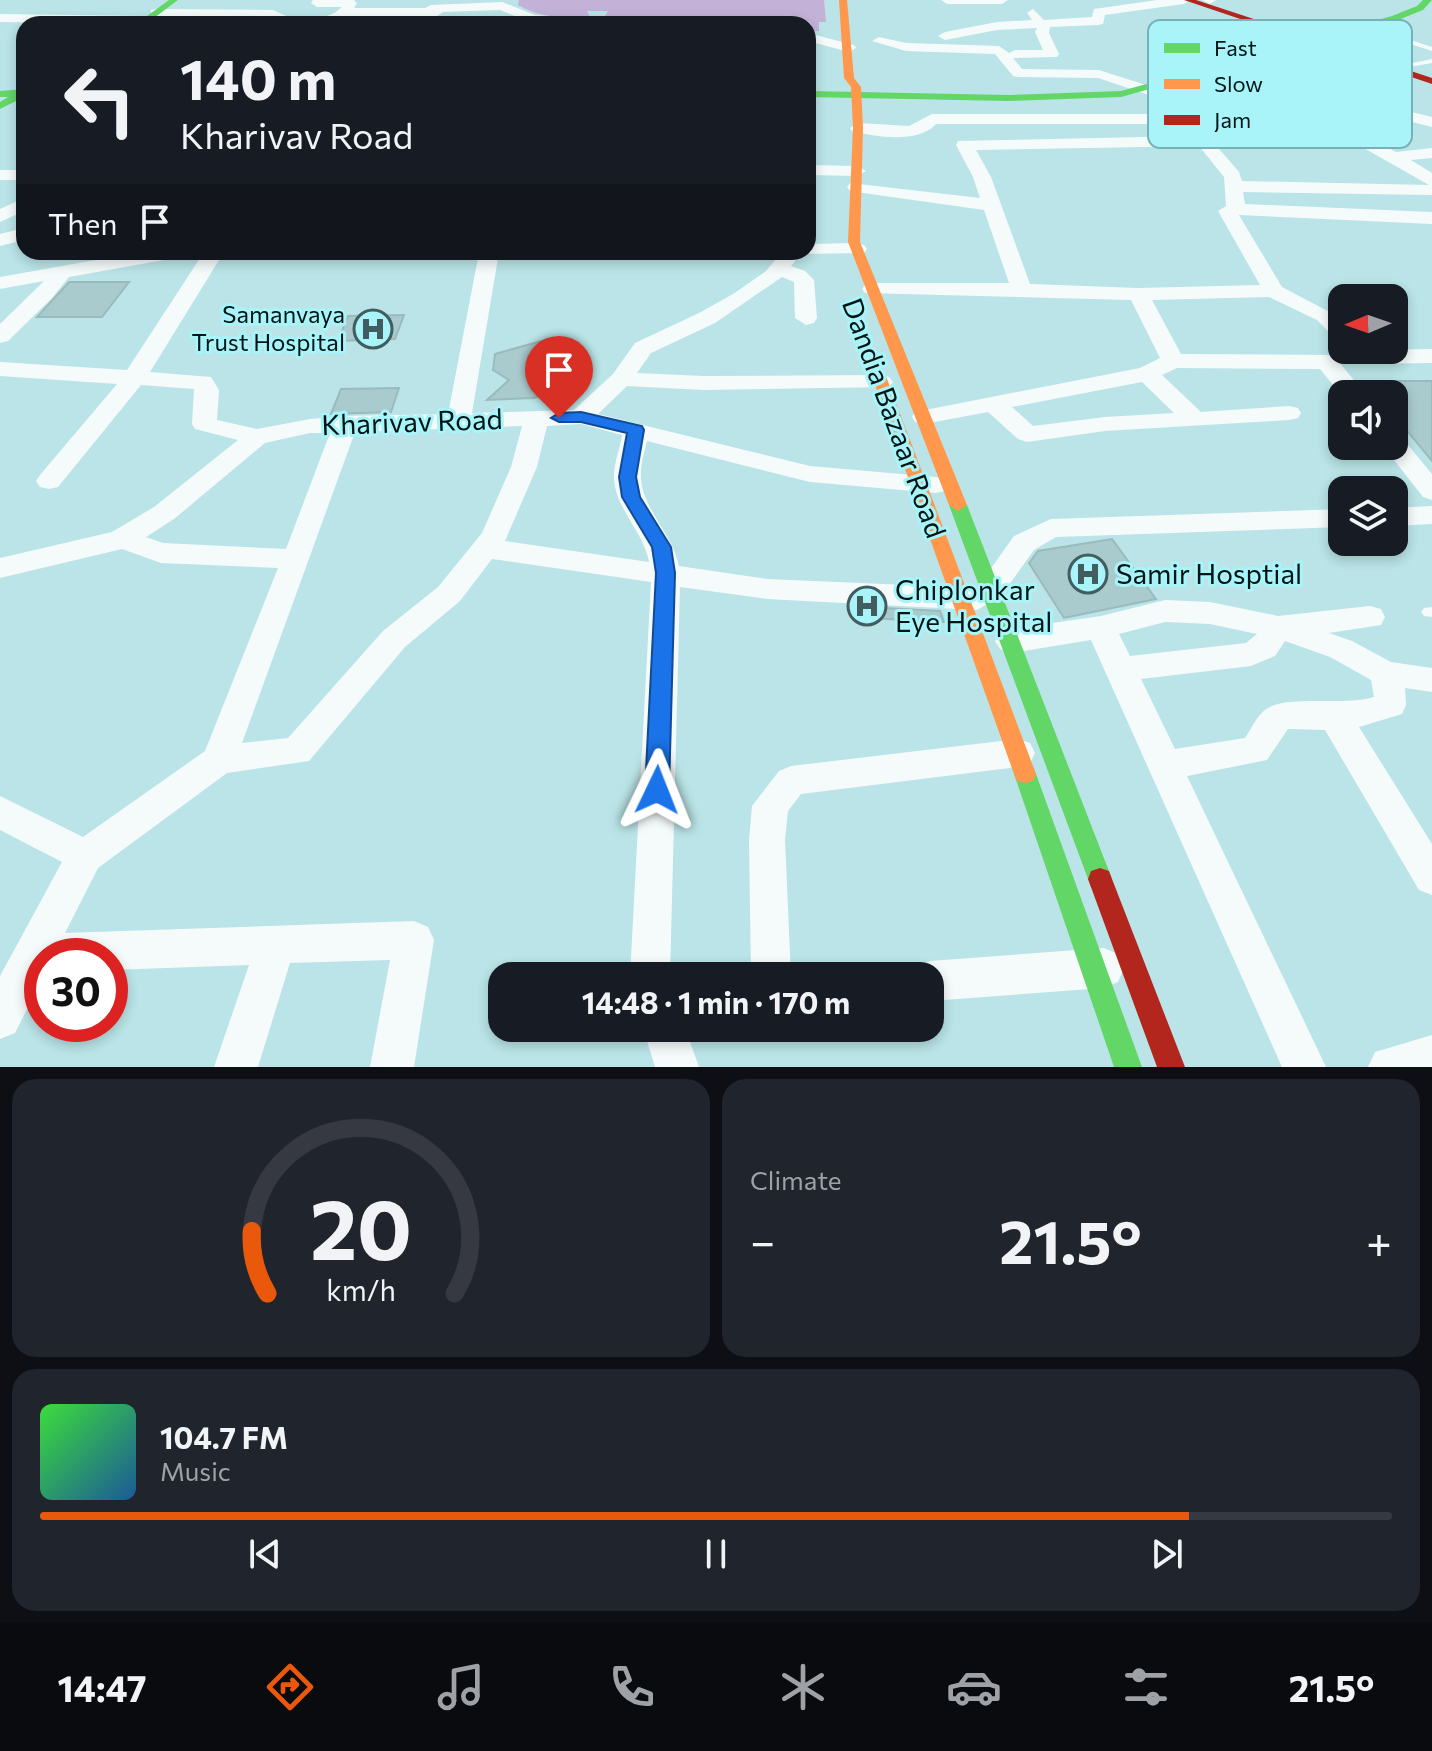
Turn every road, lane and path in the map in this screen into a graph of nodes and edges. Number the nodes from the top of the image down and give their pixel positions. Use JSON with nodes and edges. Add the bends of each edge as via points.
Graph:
{"nodes":[{"id":1,"x":174,"y":0,"type":"edge"},
{"id":2,"x":843,"y":0,"type":"edge"},
{"id":3,"x":947,"y":0,"type":"edge"},
{"id":4,"x":1002,"y":0,"type":"edge"},
{"id":5,"x":1429,"y":0,"type":"edge"},
{"id":6,"x":1199,"y":1,"type":"edge"},
{"id":7,"x":975,"y":2,"type":"edge"},
{"id":8,"x":317,"y":3,"type":"dead end"},
{"id":9,"x":509,"y":3,"type":"edge"},
{"id":10,"x":1071,"y":7,"type":"dead end"},
{"id":11,"x":1046,"y":8,"type":"dead end"},
{"id":12,"x":432,"y":11,"type":"edge"},
{"id":13,"x":345,"y":12,"type":"junction"},
{"id":14,"x":1099,"y":14,"type":"junction"},
{"id":15,"x":151,"y":16,"type":"edge"},
{"id":16,"x":223,"y":16,"type":"edge"},
{"id":17,"x":279,"y":16,"type":"edge"},
{"id":18,"x":339,"y":16,"type":"edge"},
{"id":19,"x":525,"y":16,"type":"edge"},
{"id":20,"x":1248,"y":20,"type":"edge"},
{"id":21,"x":1379,"y":20,"type":"edge"},
{"id":22,"x":1040,"y":23,"type":"junction"},
{"id":23,"x":982,"y":30,"type":"junction"},
{"id":24,"x":816,"y":39,"type":"edge"},
{"id":25,"x":879,"y":41,"type":"junction"},
{"id":26,"x":1412,"y":43,"type":"edge"},
{"id":27,"x":849,"y":46,"type":"junction"},
{"id":28,"x":1432,"y":49,"type":"edge"},
{"id":29,"x":1003,"y":54,"type":"junction"},
{"id":30,"x":1432,"y":61,"type":"edge"},
{"id":31,"x":1412,"y":65,"type":"edge"},
{"id":32,"x":1412,"y":72,"type":"edge"},
{"id":33,"x":1432,"y":79,"type":"edge"},
{"id":34,"x":1148,"y":83,"type":"edge"},
{"id":35,"x":1138,"y":86,"type":"junction"},
{"id":36,"x":816,"y":89,"type":"edge"},
{"id":37,"x":1148,"y":90,"type":"edge"},
{"id":38,"x":846,"y":92,"type":"junction"},
{"id":39,"x":816,"y":94,"type":"edge"},
{"id":40,"x":1412,"y":117,"type":"edge"},
{"id":41,"x":1148,"y":119,"type":"edge"},
{"id":42,"x":1432,"y":122,"type":"edge"},
{"id":43,"x":858,"y":128,"type":"junction"},
{"id":44,"x":1148,"y":138,"type":"edge"},
{"id":45,"x":1211,"y":148,"type":"edge"},
{"id":46,"x":1376,"y":148,"type":"edge"},
{"id":47,"x":1432,"y":153,"type":"edge"},
{"id":48,"x":1393,"y":157,"type":"junction"},
{"id":49,"x":816,"y":170,"type":"edge"},
{"id":50,"x":856,"y":179,"type":"junction"},
{"id":51,"x":1432,"y":180,"type":"edge"},
{"id":52,"x":1234,"y":186,"type":"junction"},
{"id":53,"x":1432,"y":190,"type":"edge"},
{"id":54,"x":991,"y":205,"type":"junction"},
{"id":55,"x":1236,"y":209,"type":"junction"},
{"id":56,"x":1432,"y":218,"type":"edge"},
{"id":57,"x":857,"y":249,"type":"junction"},
{"id":58,"x":816,"y":250,"type":"edge"},
{"id":59,"x":123,"y":260,"type":"edge"},
{"id":60,"x":209,"y":260,"type":"edge"},
{"id":61,"x":488,"y":260,"type":"edge"},
{"id":62,"x":786,"y":260,"type":"edge"},
{"id":63,"x":778,"y":269,"type":"junction"},
{"id":64,"x":62,"y":272,"type":"junction"},
{"id":65,"x":0,"y":283,"type":"edge"},
{"id":66,"x":872,"y":289,"type":"junction"},
{"id":67,"x":1022,"y":290,"type":"junction"},
{"id":68,"x":1274,"y":291,"type":"junction"},
{"id":69,"x":1138,"y":294,"type":"junction"},
{"id":70,"x":1328,"y":317,"type":"edge"},
{"id":71,"x":806,"y":318,"type":"dead end"},
{"id":72,"x":0,"y":336,"type":"edge"},
{"id":73,"x":1408,"y":355,"type":"edge"},
{"id":74,"x":871,"y":356,"type":"dead end"},
{"id":75,"x":1432,"y":356,"type":"edge"},
{"id":76,"x":1173,"y":361,"type":"junction"},
{"id":77,"x":1327,"y":362,"type":"joint"},
{"id":78,"x":0,"y":369,"type":"edge"},
{"id":79,"x":1147,"y":374,"type":"junction"},
{"id":80,"x":134,"y":378,"type":"junction"},
{"id":81,"x":621,"y":379,"type":"junction"},
{"id":82,"x":1342,"y":380,"type":"edge"},
{"id":83,"x":881,"y":382,"type":"junction"},
{"id":84,"x":993,"y":403,"type":"junction"},
{"id":85,"x":1289,"y":413,"type":"dead end"},
{"id":86,"x":581,"y":417,"type":"junction"},
{"id":87,"x":924,"y":417,"type":"junction"},
{"id":88,"x":537,"y":418,"type":"junction"},
{"id":89,"x":459,"y":420,"type":"junction"},
{"id":90,"x":1195,"y":420,"type":"junction"},
{"id":91,"x":346,"y":423,"type":"junction"},
{"id":92,"x":636,"y":430,"type":"junction"},
{"id":93,"x":257,"y":437,"type":"junction"},
{"id":94,"x":1407,"y":460,"type":"edge"},
{"id":95,"x":49,"y":481,"type":"dead end"},
{"id":96,"x":919,"y":484,"type":"junction"},
{"id":97,"x":951,"y":485,"type":"junction"},
{"id":98,"x":1432,"y":491,"type":"edge"},
{"id":99,"x":1432,"y":515,"type":"edge"},
{"id":100,"x":1408,"y":516,"type":"edge"},
{"id":101,"x":1328,"y":518,"type":"edge"},
{"id":102,"x":122,"y":539,"type":"junction"},
{"id":103,"x":485,"y":548,"type":"junction"},
{"id":104,"x":296,"y":559,"type":"junction"},
{"id":105,"x":0,"y":568,"type":"edge"},
{"id":106,"x":666,"y":573,"type":"junction"},
{"id":107,"x":993,"y":594,"type":"junction"},
{"id":108,"x":961,"y":598,"type":"junction"},
{"id":109,"x":1370,"y":617,"type":"dead end"},
{"id":110,"x":1101,"y":627,"type":"junction"},
{"id":111,"x":1278,"y":627,"type":"junction"},
{"id":112,"x":1011,"y":641,"type":"junction"},
{"id":113,"x":1121,"y":669,"type":"junction"},
{"id":114,"x":1385,"y":673,"type":"junction"},
{"id":115,"x":1432,"y":680,"type":"edge"},
{"id":116,"x":1334,"y":716,"type":"junction"},
{"id":117,"x":1018,"y":753,"type":"junction"},
{"id":118,"x":219,"y":760,"type":"junction"},
{"id":119,"x":1165,"y":765,"type":"junction"},
{"id":120,"x":0,"y":812,"type":"edge"},
{"id":121,"x":85,"y":856,"type":"junction"},
{"id":122,"x":1432,"y":878,"type":"edge"},
{"id":123,"x":42,"y":938,"type":"edge"},
{"id":124,"x":276,"y":945,"type":"junction"},
{"id":125,"x":128,"y":950,"type":"edge"},
{"id":126,"x":651,"y":962,"type":"edge"},
{"id":127,"x":771,"y":962,"type":"edge"},
{"id":128,"x":1113,"y":967,"type":"junction"},
{"id":129,"x":24,"y":972,"type":"edge"},
{"id":130,"x":944,"y":980,"type":"edge"},
{"id":131,"x":0,"y":1018,"type":"edge"},
{"id":132,"x":669,"y":1042,"type":"edge"},
{"id":133,"x":1432,"y":1057,"type":"edge"},
{"id":134,"x":236,"y":1067,"type":"edge"},
{"id":135,"x":392,"y":1067,"type":"edge"},
{"id":136,"x":677,"y":1067,"type":"edge"},
{"id":137,"x":1128,"y":1067,"type":"edge"},
{"id":138,"x":1171,"y":1067,"type":"edge"},
{"id":139,"x":1304,"y":1067,"type":"edge"},
{"id":140,"x":1390,"y":1067,"type":"edge"}],
"edges":[{"from":1,"to":15,"type":"street"},
{"from":2,"to":27,"type":"street","name":"Dandia Bazaar Road"},
{"from":3,"to":7,"type":"street"},
{"from":4,"to":7,"type":"street"},
{"from":5,"to":21,"type":"street","via":[[1420,8]]},
{"from":6,"to":14,"type":"street"},
{"from":6,"to":20,"type":"street"},
{"from":7,"to":23,"type":"street"},
{"from":8,"to":13,"type":"street","via":[[351,3]]},
{"from":9,"to":12,"type":"street"},
{"from":9,"to":19,"type":"street"},
{"from":10,"to":14,"type":"street"},
{"from":11,"to":22,"type":"street","via":[[1033,12]]},
{"from":12,"to":13,"type":"street"},
{"from":13,"to":18,"type":"street"},
{"from":14,"to":22,"type":"street","via":[[1098,21]]},
{"from":16,"to":17,"type":"street"},
{"from":22,"to":23,"type":"street"},
{"from":22,"to":29,"type":"street","via":[[1052,54]]},
{"from":23,"to":25,"type":"street"},
{"from":24,"to":27,"type":"street"},
{"from":25,"to":27,"type":"street"},
{"from":25,"to":29,"type":"street"},
{"from":26,"to":28,"type":"lane"},
{"from":27,"to":38,"type":"street","name":"Dandia Bazaar Road"},
{"from":29,"to":35,"type":"street","via":[[1018,73],[1099,74]]},
{"from":30,"to":31,"type":"lane"},
{"from":32,"to":33,"type":"street"},
{"from":34,"to":35,"type":"street"},
{"from":35,"to":37,"type":"street"},
{"from":35,"to":38,"type":"street","via":[[1059,93]]},
{"from":36,"to":38,"type":"street"},
{"from":38,"to":39,"type":"street"},
{"from":38,"to":43,"type":"street","name":"Dandia Bazaar Road"},
{"from":40,"to":42,"type":"street"},
{"from":41,"to":43,"type":"street","via":[[932,119],[917,130]]},
{"from":43,"to":50,"type":"street","name":"Dandia Bazaar Road"},
{"from":44,"to":54,"type":"street","via":[[966,147]]},
{"from":45,"to":52,"type":"street","via":[[1233,176]]},
{"from":46,"to":48,"type":"street"},
{"from":47,"to":48,"type":"street"},
{"from":48,"to":51,"type":"street"},
{"from":49,"to":50,"type":"street"},
{"from":50,"to":54,"type":"street","via":[[936,200]]},
{"from":50,"to":57,"type":"street","name":"Dandia Bazaar Road"},
{"from":52,"to":53,"type":"street"},
{"from":52,"to":55,"type":"street"},
{"from":54,"to":67,"type":"street"},
{"from":55,"to":56,"type":"street"},
{"from":55,"to":68,"type":"street","via":[[1227,211]]},
{"from":57,"to":58,"type":"street"},
{"from":57,"to":66,"type":"street","name":"Dandia Bazaar Road"},
{"from":59,"to":64,"type":"street"},
{"from":60,"to":80,"type":"street"},
{"from":61,"to":89,"type":"street"},
{"from":62,"to":63,"type":"street"},
{"from":63,"to":71,"type":"street","via":[[804,280]]},
{"from":63,"to":81,"type":"street","via":[[707,318],[643,348]]},
{"from":64,"to":65,"type":"street"},
{"from":64,"to":72,"type":"street"},
{"from":66,"to":67,"type":"street"},
{"from":66,"to":87,"type":"street","name":"Dandia Bazaar Road"},
{"from":67,"to":69,"type":"street"},
{"from":68,"to":69,"type":"street"},
{"from":68,"to":70,"type":"street","via":[[1284,301]]},
{"from":69,"to":76,"type":"street"},
{"from":73,"to":75,"type":"street"},
{"from":74,"to":83,"type":"street","name":"Dandia Bazaar Road"},
{"from":76,"to":77,"type":"street"},
{"from":76,"to":79,"type":"street"},
{"from":77,"to":82,"type":"street"},
{"from":78,"to":80,"type":"street"},
{"from":79,"to":84,"type":"street"},
{"from":79,"to":90,"type":"street"},
{"from":80,"to":93,"type":"street","via":[[203,382],[204,424]]},
{"from":80,"to":95,"type":"street"},
{"from":81,"to":83,"type":"street"},
{"from":81,"to":86,"type":"street"},
{"from":83,"to":96,"type":"street","name":"Dandia Bazaar Road"},
{"from":84,"to":87,"type":"street"},
{"from":84,"to":90,"type":"street","via":[[1027,434]]},
{"from":85,"to":90,"type":"street"},
{"from":86,"to":88,"type":"street","name":"Kharivav Road"},
{"from":86,"to":92,"type":"street","name":"Kharivav Road"},
{"from":87,"to":97,"type":"street","name":"Dandia Bazaar Road"},
{"from":88,"to":89,"type":"street","name":"Kharivav Road"},
{"from":88,"to":103,"type":"street","via":[[524,467]]},
{"from":89,"to":91,"type":"street","name":"Kharivav Road"},
{"from":91,"to":93,"type":"street","name":"Kharivav Road"},
{"from":91,"to":104,"type":"street"},
{"from":92,"to":96,"type":"street","name":"Kharivav Road","via":[[810,474]]},
{"from":92,"to":106,"type":"street","via":[[627,477],[631,497],[661,547]]},
{"from":93,"to":102,"type":"street","name":"Kharivav Road","via":[[164,513]]},
{"from":94,"to":98,"type":"street"},
{"from":96,"to":97,"type":"street","name":"Kharivav Road"},
{"from":96,"to":108,"type":"street","name":"Dandia Bazaar Road"},
{"from":97,"to":107,"type":"street","name":"Dandia Bazaar Road"},
{"from":99,"to":100,"type":"street"},
{"from":101,"to":107,"type":"street","via":[[1051,528],[1024,543]]},
{"from":102,"to":104,"type":"street","via":[[161,553]]},
{"from":102,"to":105,"type":"street","name":"Kharivav Road"},
{"from":103,"to":106,"type":"street"},
{"from":103,"to":118,"type":"street","via":[[449,594],[394,639],[297,751]]},
{"from":104,"to":118,"type":"street"},
{"from":106,"to":108,"type":"street","via":[[767,589]]},
{"from":106,"to":126,"type":"street"},
{"from":107,"to":108,"type":"street"},
{"from":107,"to":112,"type":"street","name":"Dandia Bazaar Road"},
{"from":108,"to":117,"type":"street","name":"Dandia Bazaar Road"},
{"from":109,"to":111,"type":"street"},
{"from":110,"to":111,"type":"street","via":[[1185,610]]},
{"from":110,"to":112,"type":"street"},
{"from":110,"to":113,"type":"street"},
{"from":111,"to":113,"type":"street","via":[[1264,648],[1251,654]]},
{"from":111,"to":114,"type":"street","via":[[1341,649]]},
{"from":112,"to":128,"type":"street","name":"Dandia Bazaar Road"},
{"from":113,"to":119,"type":"street"},
{"from":114,"to":115,"type":"street"},
{"from":114,"to":116,"type":"street","via":[[1390,705],[1376,712]]},
{"from":116,"to":119,"type":"street","via":[[1281,716],[1255,750]]},
{"from":116,"to":122,"type":"street"},
{"from":117,"to":127,"type":"street","via":[[791,781],[770,806]]},
{"from":117,"to":128,"type":"street","name":"Dandia Bazaar Road"},
{"from":118,"to":121,"type":"street"},
{"from":119,"to":139,"type":"street"},
{"from":120,"to":121,"type":"street"},
{"from":121,"to":123,"type":"street"},
{"from":124,"to":125,"type":"street"},
{"from":124,"to":134,"type":"street"},
{"from":124,"to":135,"type":"street","via":[[414,940]]},
{"from":128,"to":130,"type":"street"},
{"from":128,"to":137,"type":"street","name":"Dandia Bazaar Road"},
{"from":128,"to":138,"type":"street","name":"Dandia Bazaar Road"},
{"from":129,"to":131,"type":"street"},
{"from":132,"to":136,"type":"street"},
{"from":133,"to":140,"type":"street"}]}
